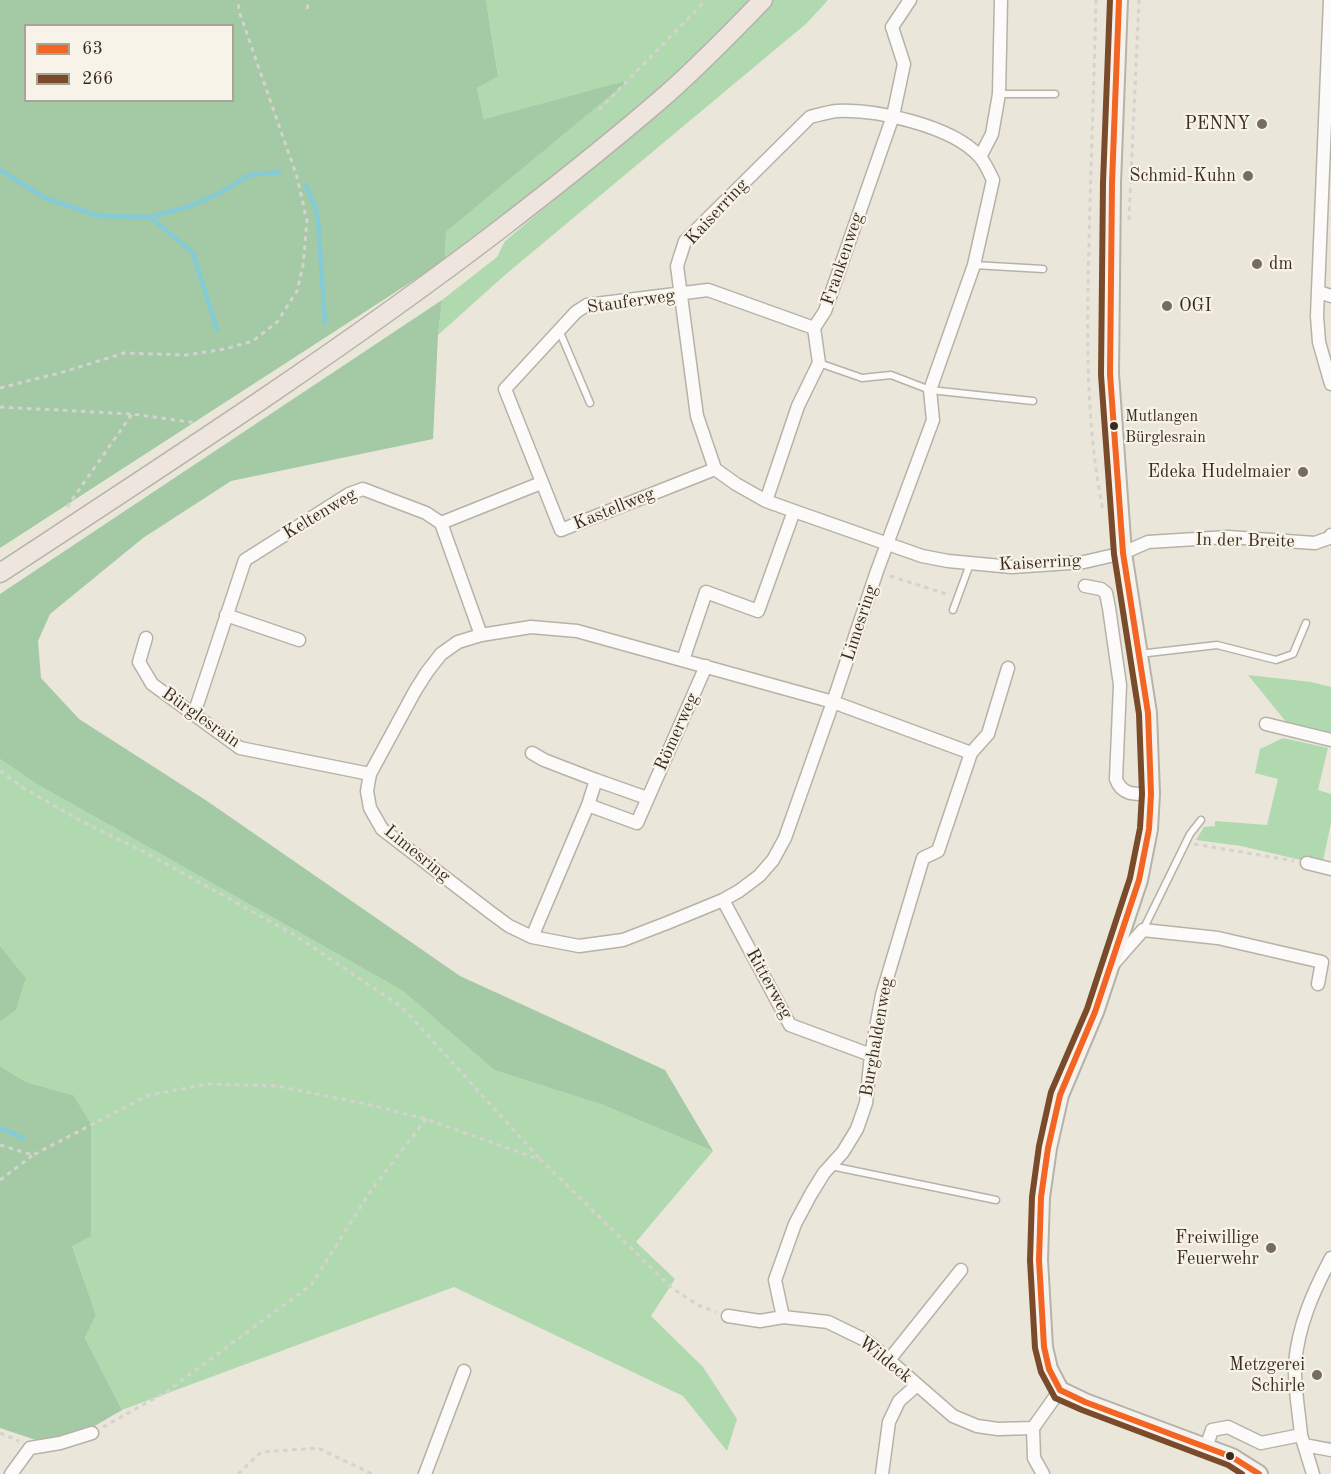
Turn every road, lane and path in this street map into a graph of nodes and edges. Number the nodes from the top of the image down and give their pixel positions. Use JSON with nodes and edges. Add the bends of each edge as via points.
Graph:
{"nodes":[{"id":1,"x":238,"y":0,"type":"edge"},
{"id":2,"x":309,"y":0,"type":"edge"},
{"id":3,"x":706,"y":0,"type":"edge"},
{"id":4,"x":763,"y":0,"type":"edge"},
{"id":5,"x":910,"y":0,"type":"edge"},
{"id":6,"x":1001,"y":0,"type":"edge"},
{"id":7,"x":1096,"y":0,"type":"edge"},
{"id":8,"x":1119,"y":0,"type":"edge"},
{"id":9,"x":1139,"y":0,"type":"edge"},
{"id":10,"x":1330,"y":0,"type":"edge"},
{"id":11,"x":307,"y":9,"type":"dead end"},
{"id":12,"x":999,"y":94,"type":"junction"},
{"id":13,"x":1055,"y":94,"type":"dead end"},
{"id":14,"x":599,"y":110,"type":"dead end"},
{"id":15,"x":893,"y":116,"type":"junction"},
{"id":16,"x":980,"y":157,"type":"junction"},
{"id":17,"x":1130,"y":183,"type":"dead end"},
{"id":18,"x":974,"y":265,"type":"junction"},
{"id":19,"x":1043,"y":269,"type":"dead end"},
{"id":20,"x":1325,"y":294,"type":"edge"},
{"id":21,"x":681,"y":295,"type":"junction"},
{"id":22,"x":814,"y":327,"type":"junction"},
{"id":23,"x":559,"y":329,"type":"junction"},
{"id":24,"x":819,"y":363,"type":"junction"},
{"id":25,"x":1331,"y":384,"type":"edge"},
{"id":26,"x":0,"y":388,"type":"edge"},
{"id":27,"x":930,"y":390,"type":"junction"},
{"id":28,"x":1034,"y":401,"type":"dead end"},
{"id":29,"x":590,"y":404,"type":"dead end"},
{"id":30,"x":0,"y":407,"type":"edge"},
{"id":31,"x":132,"y":414,"type":"junction"},
{"id":32,"x":197,"y":423,"type":"dead end"},
{"id":33,"x":715,"y":468,"type":"junction"},
{"id":34,"x":541,"y":483,"type":"junction"},
{"id":35,"x":766,"y":501,"type":"junction"},
{"id":36,"x":67,"y":507,"type":"dead end"},
{"id":37,"x":794,"y":511,"type":"junction"},
{"id":38,"x":1103,"y":512,"type":"dead end"},
{"id":39,"x":441,"y":523,"type":"junction"},
{"id":40,"x":1330,"y":538,"type":"edge"},
{"id":41,"x":886,"y":544,"type":"junction"},
{"id":42,"x":1123,"y":553,"type":"junction"},
{"id":43,"x":970,"y":564,"type":"junction"},
{"id":44,"x":877,"y":571,"type":"junction"},
{"id":45,"x":0,"y":573,"type":"edge"},
{"id":46,"x":1085,"y":586,"type":"dead end"},
{"id":47,"x":957,"y":598,"type":"junction"},
{"id":48,"x":953,"y":610,"type":"dead end"},
{"id":49,"x":226,"y":615,"type":"junction"},
{"id":50,"x":1306,"y":623,"type":"dead end"},
{"id":51,"x":481,"y":635,"type":"junction"},
{"id":52,"x":146,"y":638,"type":"dead end"},
{"id":53,"x":299,"y":640,"type":"dead end"},
{"id":54,"x":1139,"y":654,"type":"junction"},
{"id":55,"x":682,"y":660,"type":"junction"},
{"id":56,"x":706,"y":666,"type":"junction"},
{"id":57,"x":1008,"y":668,"type":"dead end"},
{"id":58,"x":833,"y":702,"type":"junction"},
{"id":59,"x":194,"y":714,"type":"junction"},
{"id":60,"x":1266,"y":724,"type":"dead end"},
{"id":61,"x":1331,"y":740,"type":"edge"},
{"id":62,"x":532,"y":753,"type":"dead end"},
{"id":63,"x":971,"y":753,"type":"junction"},
{"id":64,"x":0,"y":771,"type":"edge"},
{"id":65,"x":370,"y":774,"type":"junction"},
{"id":66,"x":596,"y":780,"type":"junction"},
{"id":67,"x":1151,"y":794,"type":"junction"},
{"id":68,"x":647,"y":798,"type":"junction"},
{"id":69,"x":588,"y":806,"type":"junction"},
{"id":70,"x":1201,"y":820,"type":"dead end"},
{"id":71,"x":1186,"y":843,"type":"junction"},
{"id":72,"x":1307,"y":863,"type":"joint"},
{"id":73,"x":1331,"y":869,"type":"edge"},
{"id":74,"x":723,"y":900,"type":"junction"},
{"id":75,"x":1143,"y":930,"type":"junction"},
{"id":76,"x":532,"y":937,"type":"junction"},
{"id":77,"x":1111,"y":967,"type":"junction"},
{"id":78,"x":1318,"y":984,"type":"dead end"},
{"id":79,"x":871,"y":1054,"type":"junction"},
{"id":80,"x":426,"y":1119,"type":"junction"},
{"id":81,"x":0,"y":1145,"type":"edge"},
{"id":82,"x":33,"y":1155,"type":"junction"},
{"id":83,"x":541,"y":1160,"type":"junction"},
{"id":84,"x":831,"y":1166,"type":"junction"},
{"id":85,"x":0,"y":1180,"type":"edge"},
{"id":86,"x":996,"y":1200,"type":"dead end"},
{"id":87,"x":1331,"y":1258,"type":"edge"},
{"id":88,"x":962,"y":1270,"type":"dead end"},
{"id":89,"x":728,"y":1316,"type":"joint"},
{"id":90,"x":783,"y":1317,"type":"junction"},
{"id":91,"x":890,"y":1360,"type":"junction"},
{"id":92,"x":464,"y":1371,"type":"dead end"},
{"id":93,"x":917,"y":1385,"type":"junction"},
{"id":94,"x":1060,"y":1390,"type":"junction"},
{"id":95,"x":1033,"y":1428,"type":"junction"},
{"id":96,"x":0,"y":1433,"type":"edge"},
{"id":97,"x":92,"y":1433,"type":"joint"},
{"id":98,"x":1303,"y":1440,"type":"junction"},
{"id":99,"x":30,"y":1448,"type":"junction"},
{"id":100,"x":1206,"y":1448,"type":"junction"},
{"id":101,"x":1331,"y":1450,"type":"edge"},
{"id":102,"x":11,"y":1474,"type":"edge"},
{"id":103,"x":238,"y":1474,"type":"edge"},
{"id":104,"x":372,"y":1474,"type":"edge"},
{"id":105,"x":425,"y":1474,"type":"edge"},
{"id":106,"x":882,"y":1474,"type":"edge"},
{"id":107,"x":1043,"y":1474,"type":"edge"},
{"id":108,"x":1258,"y":1474,"type":"edge"},
{"id":109,"x":1313,"y":1474,"type":"edge"}],
"edges":[{"from":1,"to":26,"type":"path","via":[[297,177],[307,221],[297,291],[277,322],[254,341],[186,355],[124,352]]},
{"from":2,"to":11,"type":"path"},
{"from":3,"to":14,"type":"path"},
{"from":4,"to":45,"type":"main road","via":[[668,93],[470,252],[292,380]]},
{"from":5,"to":15,"type":"street","name":"Frankenweg","via":[[892,27],[904,64]]},
{"from":6,"to":12,"type":"street"},
{"from":7,"to":38,"type":"path","via":[[1087,350],[1089,419]]},
{"from":8,"to":42,"type":"street","via":[[1110,333]]},
{"from":9,"to":17,"type":"path"},
{"from":10,"to":20,"type":"street"},
{"from":12,"to":13,"type":"lane"},
{"from":12,"to":16,"type":"street","via":[[992,134]]},
{"from":15,"to":16,"type":"street","name":"Kaiserring","via":[[959,140]]},
{"from":15,"to":21,"type":"street","name":"Kaiserring","via":[[836,111],[810,117],[685,241],[677,266]]},
{"from":15,"to":22,"type":"street","name":"Frankenweg","via":[[825,311]]},
{"from":16,"to":18,"type":"street","name":"Kaiserring","via":[[993,180]]},
{"from":18,"to":19,"type":"lane"},
{"from":18,"to":27,"type":"street","name":"Kaiserring"},
{"from":20,"to":25,"type":"street","via":[[1319,342]]},
{"from":21,"to":22,"type":"street","name":"Stauferweg","via":[[708,290]]},
{"from":21,"to":23,"type":"street","name":"Stauferweg","via":[[587,305]]},
{"from":21,"to":33,"type":"street","name":"Kaiserring","via":[[697,416]]},
{"from":22,"to":24,"type":"street","name":"Frankenweg"},
{"from":23,"to":29,"type":"lane"},
{"from":23,"to":34,"type":"street","name":"Stauferweg","via":[[505,389]]},
{"from":24,"to":27,"type":"lane","via":[[862,378],[891,375]]},
{"from":24,"to":35,"type":"street","via":[[798,406]]},
{"from":27,"to":28,"type":"lane"},
{"from":27,"to":41,"type":"street","name":"Kaiserring","via":[[933,420]]},
{"from":30,"to":31,"type":"path"},
{"from":31,"to":32,"type":"path"},
{"from":31,"to":36,"type":"path"},
{"from":33,"to":34,"type":"street","name":"Kastellweg","via":[[561,530]]},
{"from":33,"to":35,"type":"street","name":"Kaiserring"},
{"from":34,"to":39,"type":"street"},
{"from":35,"to":37,"type":"street","name":"Kaiserring"},
{"from":37,"to":41,"type":"street","name":"Kaiserring"},
{"from":37,"to":55,"type":"street","via":[[758,611],[706,592]]},
{"from":39,"to":49,"type":"street","name":"Keltenweg","via":[[426,513],[363,489],[349,494],[245,560]]},
{"from":39,"to":51,"type":"street"},
{"from":40,"to":42,"type":"street","name":"In der Breite","via":[[1315,543],[1233,537],[1148,542]]},
{"from":41,"to":43,"type":"street","name":"Kaiserring","via":[[922,556]]},
{"from":41,"to":44,"type":"street","name":"Limesring"},
{"from":42,"to":43,"type":"street","name":"Kaiserring","via":[[1084,562],[1012,567]]},
{"from":42,"to":54,"type":"street"},
{"from":43,"to":47,"type":"lane"},
{"from":44,"to":47,"type":"path"},
{"from":44,"to":58,"type":"street","name":"Limesring"},
{"from":46,"to":67,"type":"street","via":[[1106,593],[1109,608],[1120,685],[1118,786],[1128,794]]},
{"from":47,"to":48,"type":"lane"},
{"from":49,"to":53,"type":"street"},
{"from":49,"to":59,"type":"street","name":"Keltenweg"},
{"from":50,"to":54,"type":"lane","via":[[1293,654],[1276,660],[1217,645]]},
{"from":51,"to":55,"type":"street","name":"Limesring","via":[[531,627],[577,631]]},
{"from":51,"to":65,"type":"street","name":"Limesring","via":[[458,642],[441,654]]},
{"from":52,"to":59,"type":"street","name":"Bürglesrain","via":[[139,662],[152,684]]},
{"from":54,"to":67,"type":"street","via":[[1148,713]]},
{"from":55,"to":56,"type":"street","name":"Limesring"},
{"from":56,"to":58,"type":"street","name":"Limesring"},
{"from":56,"to":68,"type":"street","name":"Römerweg"},
{"from":57,"to":63,"type":"street","name":"Burghaldenweg","via":[[988,734]]},
{"from":58,"to":63,"type":"street"},
{"from":58,"to":74,"type":"street","name":"Limesring","via":[[785,838],[773,860],[759,876]]},
{"from":59,"to":65,"type":"street","name":"Bürglesrain","via":[[240,748]]},
{"from":60,"to":61,"type":"street"},
{"from":62,"to":66,"type":"street"},
{"from":63,"to":79,"type":"street","name":"Burghaldenweg","via":[[938,851],[923,858],[882,995]]},
{"from":64,"to":83,"type":"path","via":[[83,822],[292,934],[402,1007]]},
{"from":65,"to":76,"type":"street","name":"Limesring","via":[[370,808],[382,828],[509,926]]},
{"from":66,"to":68,"type":"street"},
{"from":66,"to":69,"type":"street"},
{"from":67,"to":77,"type":"street","via":[[1139,880]]},
{"from":68,"to":69,"type":"street","name":"Römerweg","via":[[637,823]]},
{"from":69,"to":76,"type":"street"},
{"from":70,"to":71,"type":"lane"},
{"from":71,"to":72,"type":"path"},
{"from":71,"to":75,"type":"lane"},
{"from":72,"to":73,"type":"street"},
{"from":74,"to":76,"type":"street","name":"Limesring","via":[[623,940],[579,946]]},
{"from":74,"to":79,"type":"street","name":"Ritterweg","via":[[790,1025]]},
{"from":75,"to":77,"type":"street"},
{"from":75,"to":78,"type":"street","via":[[1218,938],[1322,962]]},
{"from":77,"to":94,"type":"street","via":[[1060,1095],[1041,1197],[1039,1260],[1044,1347]]},
{"from":79,"to":84,"type":"street","name":"Burghaldenweg","via":[[866,1103],[857,1130]]},
{"from":80,"to":82,"type":"path","via":[[277,1086],[208,1084],[149,1095]]},
{"from":80,"to":83,"type":"path"},
{"from":80,"to":97,"type":"path","via":[[372,1189],[311,1286],[166,1392]]},
{"from":81,"to":82,"type":"path"},
{"from":82,"to":85,"type":"path"},
{"from":83,"to":89,"type":"path","via":[[672,1288],[698,1305]]},
{"from":84,"to":86,"type":"lane"},
{"from":84,"to":90,"type":"street","name":"Burghaldenweg","via":[[795,1224],[775,1280]]},
{"from":87,"to":98,"type":"street","via":[[1312,1292],[1295,1365]]},
{"from":88,"to":91,"type":"street"},
{"from":89,"to":90,"type":"street","name":"Wildeck","via":[[760,1321]]},
{"from":90,"to":91,"type":"street","name":"Wildeck","via":[[828,1322],[867,1341]]},
{"from":91,"to":93,"type":"street","name":"Wildeck"},
{"from":92,"to":105,"type":"street"},
{"from":93,"to":95,"type":"street","name":"Wildeck","via":[[953,1416],[977,1426],[998,1430]]},
{"from":93,"to":106,"type":"street","via":[[899,1401],[889,1422]]},
{"from":94,"to":95,"type":"street"},
{"from":94,"to":100,"type":"street"},
{"from":95,"to":107,"type":"street","via":[[1035,1458]]},
{"from":96,"to":99,"type":"path"},
{"from":97,"to":99,"type":"street"},
{"from":98,"to":100,"type":"street","via":[[1262,1443],[1228,1427],[1212,1430]]},
{"from":98,"to":101,"type":"street"},
{"from":98,"to":109,"type":"street"},
{"from":99,"to":102,"type":"street"},
{"from":100,"to":108,"type":"street","via":[[1232,1457]]},
{"from":103,"to":104,"type":"path","via":[[261,1452],[318,1448]]}]}
